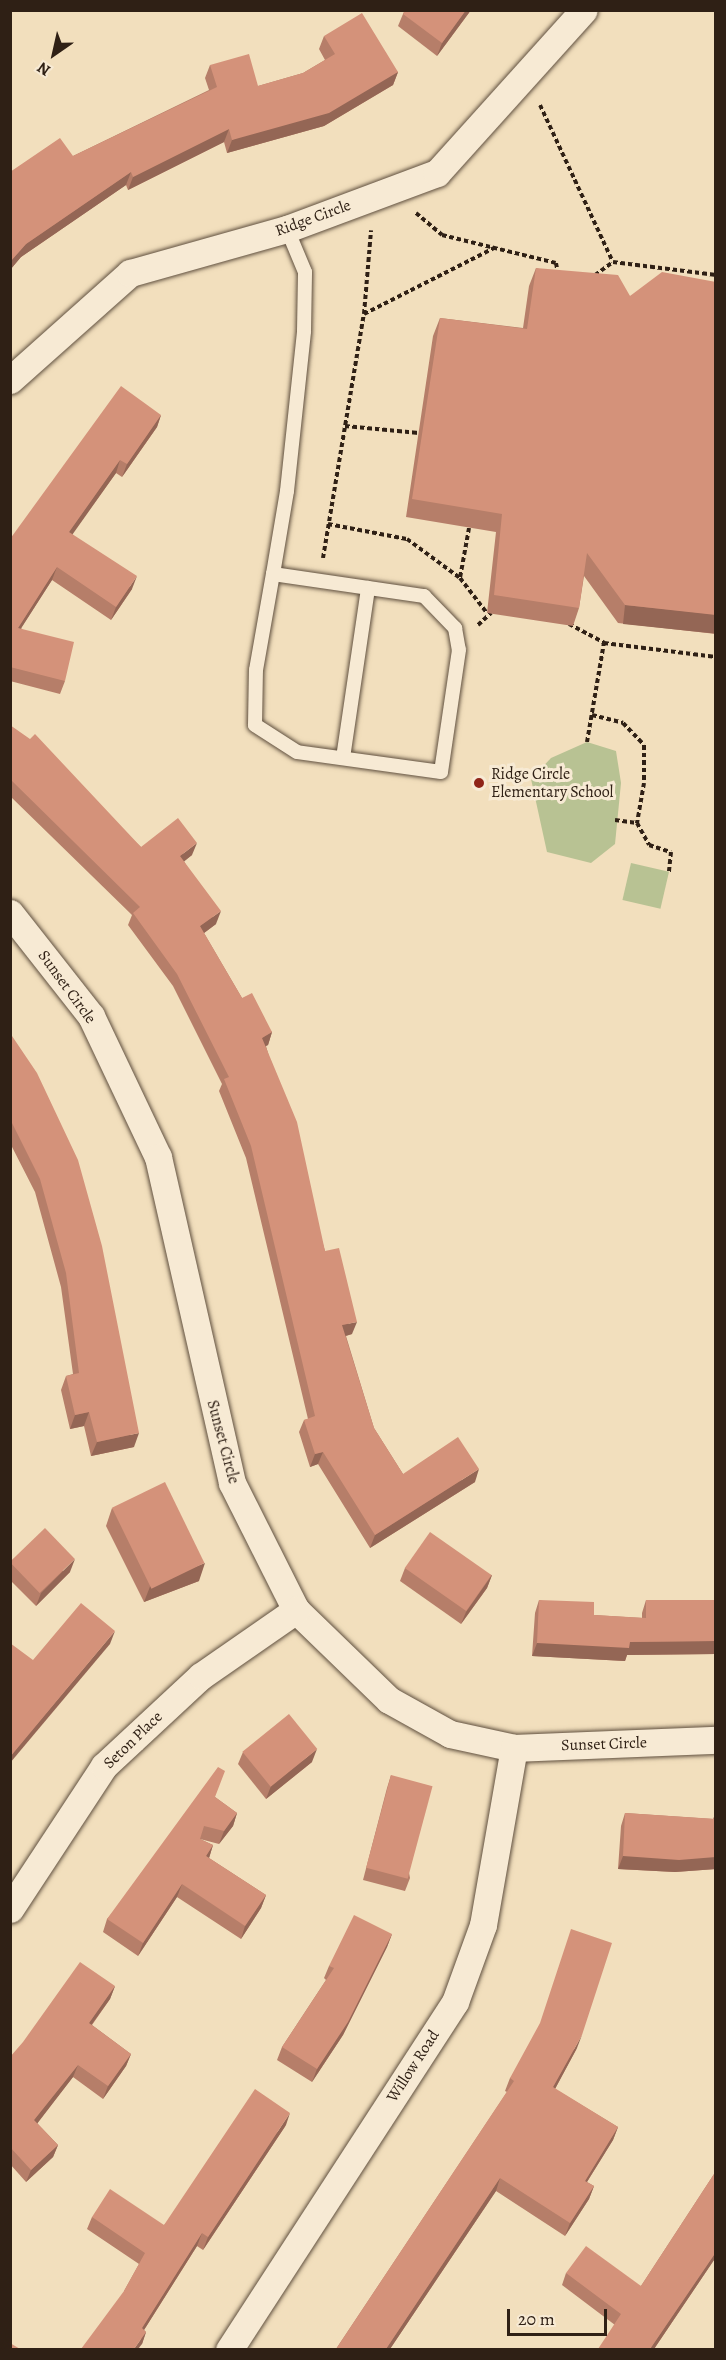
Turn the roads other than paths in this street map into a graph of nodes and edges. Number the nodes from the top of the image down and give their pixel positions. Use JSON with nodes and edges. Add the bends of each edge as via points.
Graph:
{"nodes":[{"id":1,"x":584,"y":10,"type":"edge"},
{"id":2,"x":287,"y":229,"type":"junction"},
{"id":3,"x":10,"y":380,"type":"edge"},
{"id":4,"x":273,"y":574,"type":"junction"},
{"id":5,"x":368,"y":588,"type":"junction"},
{"id":6,"x":344,"y":758,"type":"junction"},
{"id":7,"x":10,"y":913,"type":"edge"},
{"id":8,"x":296,"y":1610,"type":"junction"},
{"id":9,"x":716,"y":1740,"type":"edge"},
{"id":10,"x":514,"y":1748,"type":"junction"},
{"id":11,"x":10,"y":1909,"type":"edge"},
{"id":12,"x":229,"y":2349,"type":"edge"}],
"edges":[{"from":1,"to":2,"type":"street","name":"Ridge Circle","via":[[437,172]]},
{"from":2,"to":3,"type":"street","name":"Ridge Circle","via":[[130,273]]},
{"from":2,"to":4,"type":"lane","via":[[305,272],[303,331]]},
{"from":4,"to":5,"type":"lane"},
{"from":4,"to":6,"type":"lane","via":[[256,670],[255,724],[297,752]]},
{"from":5,"to":6,"type":"lane"},
{"from":5,"to":6,"type":"lane","via":[[424,596],[454,628],[459,650],[441,771]]},
{"from":7,"to":8,"type":"street","name":"Sunset Circle","via":[[91,1016],[158,1157],[232,1483]]},
{"from":8,"to":10,"type":"street","name":"Sunset Circle","via":[[389,1700],[450,1734]]},
{"from":8,"to":11,"type":"street","name":"Seton Place","via":[[201,1676],[104,1766]]},
{"from":9,"to":10,"type":"street","name":"Sunset Circle"},
{"from":10,"to":12,"type":"street","name":"Willow Road","via":[[483,1925],[455,2002]]}]}
